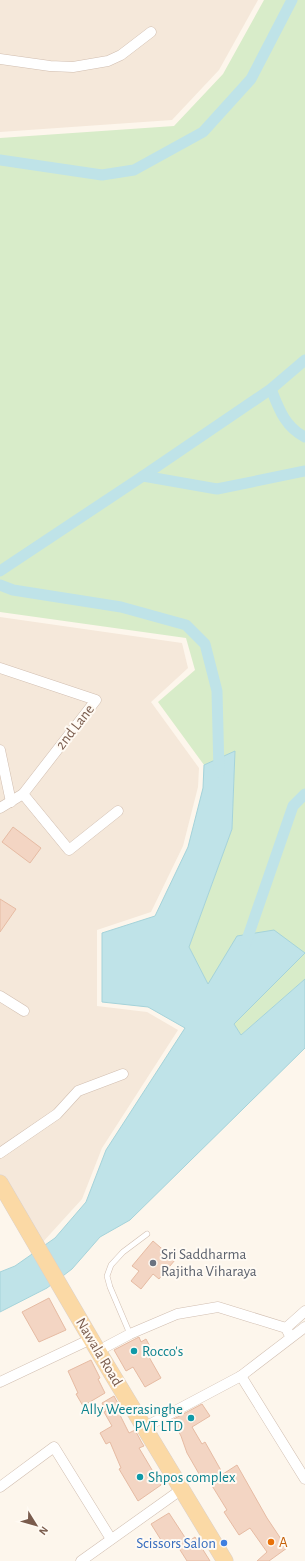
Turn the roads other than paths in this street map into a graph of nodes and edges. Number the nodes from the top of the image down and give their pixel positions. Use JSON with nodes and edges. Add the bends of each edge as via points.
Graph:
{"nodes":[{"id":1,"x":151,"y":32,"type":"dead end"},
{"id":2,"x":0,"y":59,"type":"edge"},
{"id":3,"x":0,"y":668,"type":"edge"},
{"id":4,"x":0,"y":750,"type":"edge"},
{"id":5,"x":23,"y":794,"type":"junction"},
{"id":6,"x":11,"y":802,"type":"junction"},
{"id":7,"x":0,"y":808,"type":"edge"},
{"id":8,"x":118,"y":811,"type":"dead end"},
{"id":9,"x":0,"y":996,"type":"edge"},
{"id":10,"x":24,"y":1011,"type":"dead end"},
{"id":11,"x":123,"y":1074,"type":"dead end"},
{"id":12,"x":0,"y":1153,"type":"edge"},
{"id":13,"x":0,"y":1183,"type":"edge"},
{"id":14,"x":147,"y":1234,"type":"dead end"},
{"id":15,"x":305,"y":1311,"type":"edge"},
{"id":16,"x":305,"y":1327,"type":"edge"},
{"id":17,"x":286,"y":1328,"type":"junction"},
{"id":18,"x":130,"y":1334,"type":"junction"},
{"id":19,"x":291,"y":1338,"type":"junction"},
{"id":20,"x":94,"y":1345,"type":"junction"},
{"id":21,"x":241,"y":1376,"type":"junction"},
{"id":22,"x":0,"y":1382,"type":"edge"},
{"id":23,"x":145,"y":1428,"type":"junction"},
{"id":24,"x":305,"y":1479,"type":"edge"},
{"id":25,"x":0,"y":1487,"type":"edge"},
{"id":26,"x":182,"y":1489,"type":"junction"},
{"id":27,"x":111,"y":1540,"type":"junction"},
{"id":28,"x":81,"y":1561,"type":"edge"},
{"id":29,"x":225,"y":1561,"type":"edge"}],
"edges":[{"from":1,"to":2,"type":"street","via":[[121,55],[108,61],[73,67]]},
{"from":3,"to":5,"type":"street","name":"2nd Lane","via":[[96,700]]},
{"from":4,"to":6,"type":"street"},
{"from":5,"to":6,"type":"street","name":"2nd Lane"},
{"from":5,"to":8,"type":"street","via":[[69,850]]},
{"from":6,"to":7,"type":"street","name":"2nd Lane"},
{"from":9,"to":10,"type":"street"},
{"from":11,"to":12,"type":"street","via":[[78,1091],[57,1114]]},
{"from":13,"to":20,"type":"main road","name":"Nawala Road"},
{"from":14,"to":18,"type":"lane","via":[[123,1252],[111,1265],[107,1276]]},
{"from":15,"to":17,"type":"street"},
{"from":16,"to":19,"type":"street"},
{"from":17,"to":18,"type":"street","via":[[218,1307],[177,1314]]},
{"from":17,"to":19,"type":"street"},
{"from":18,"to":20,"type":"street"},
{"from":19,"to":21,"type":"street"},
{"from":20,"to":22,"type":"street"},
{"from":20,"to":23,"type":"main road","name":"Nawala Road"},
{"from":21,"to":23,"type":"street"},
{"from":21,"to":24,"type":"street"},
{"from":23,"to":26,"type":"main road","name":"Nawala Road"},
{"from":25,"to":27,"type":"street","via":[[54,1447]]},
{"from":26,"to":27,"type":"street"},
{"from":26,"to":29,"type":"main road","name":"Nawala Road"},
{"from":27,"to":28,"type":"street"}]}
